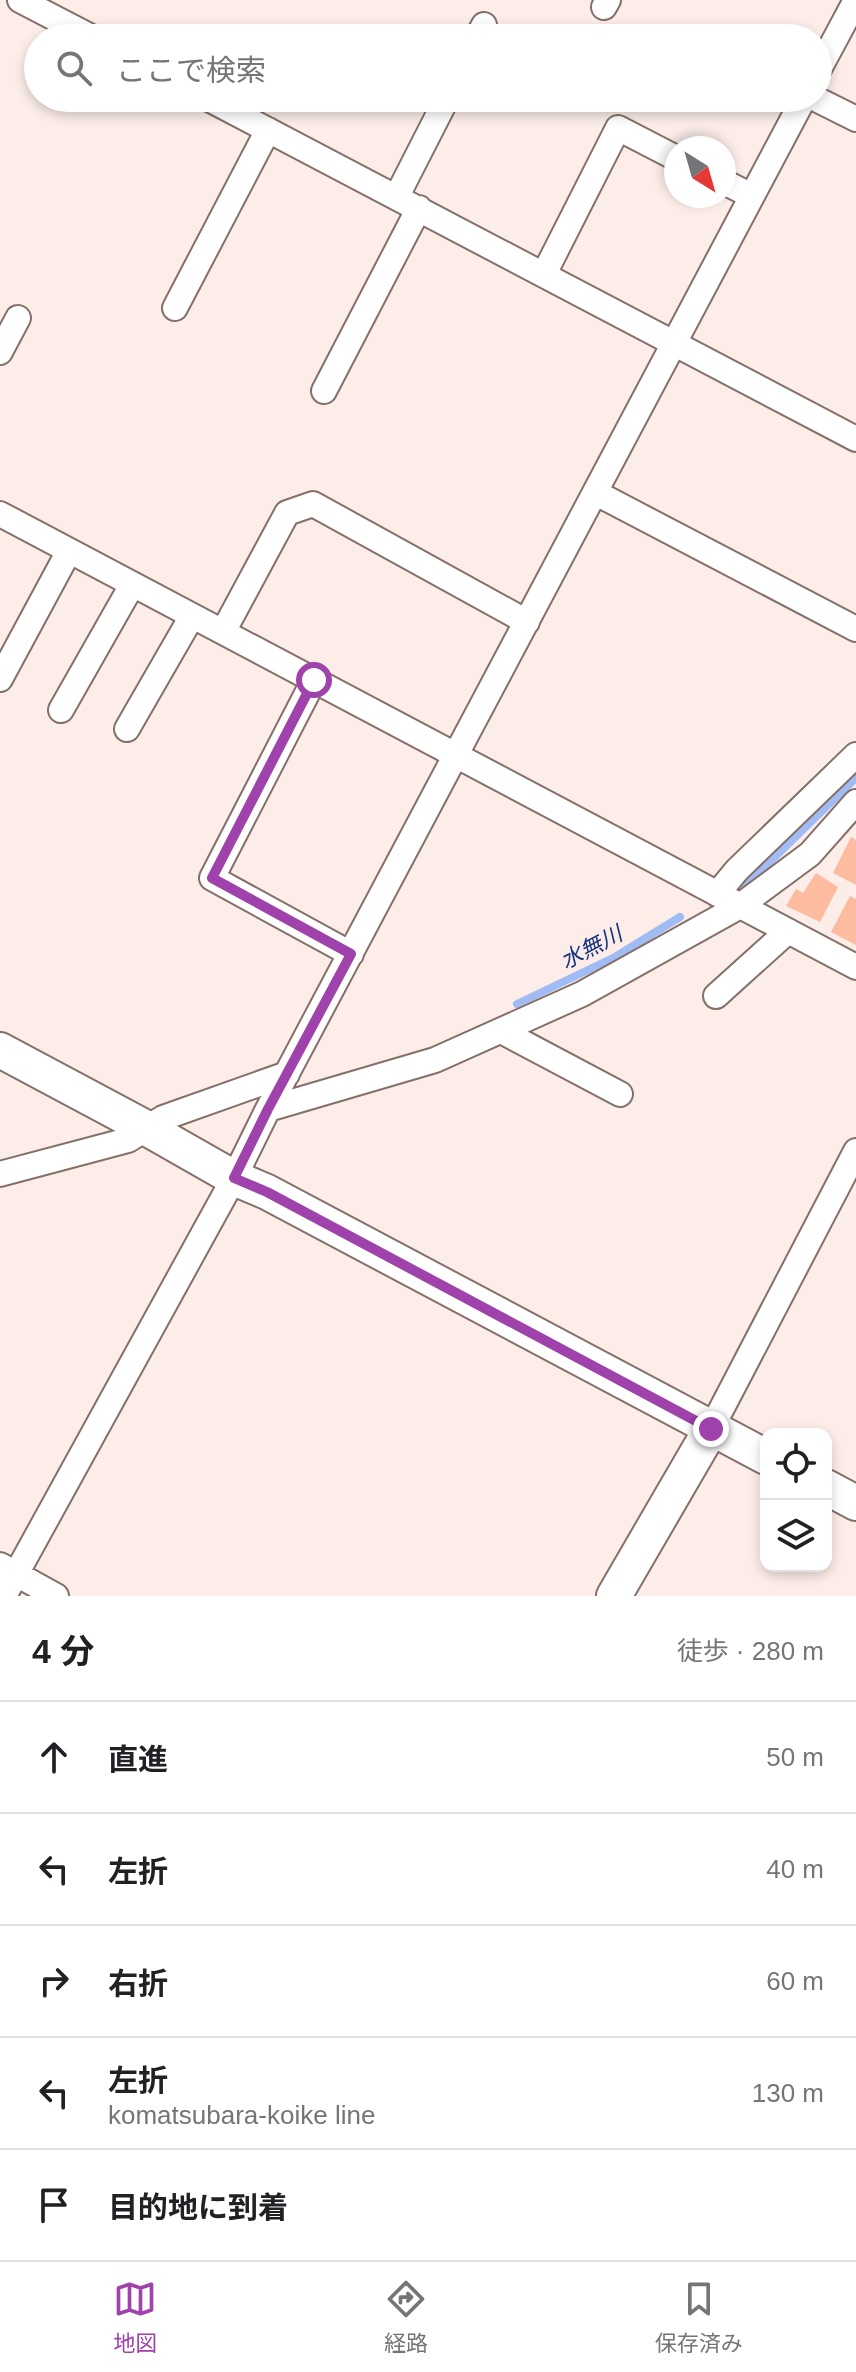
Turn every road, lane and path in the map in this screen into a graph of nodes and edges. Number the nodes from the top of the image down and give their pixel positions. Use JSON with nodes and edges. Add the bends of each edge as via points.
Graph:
{"nodes":[{"id":1,"x":20,"y":0,"type":"edge"},
{"id":2,"x":856,"y":0,"type":"edge"},
{"id":3,"x":66,"y":24,"type":"edge"},
{"id":4,"x":832,"y":45,"type":"edge"},
{"id":5,"x":832,"y":107,"type":"edge"},
{"id":6,"x":234,"y":112,"type":"edge"},
{"id":7,"x":440,"y":112,"type":"edge"},
{"id":8,"x":797,"y":112,"type":"edge"},
{"id":9,"x":856,"y":119,"type":"edge"},
{"id":10,"x":268,"y":130,"type":"junction"},
{"id":11,"x":664,"y":152,"type":"edge"},
{"id":12,"x":736,"y":188,"type":"edge"},
{"id":13,"x":397,"y":196,"type":"junction"},
{"id":14,"x":752,"y":196,"type":"junction"},
{"id":15,"x":419,"y":208,"type":"junction"},
{"id":16,"x":544,"y":274,"type":"junction"},
{"id":17,"x":175,"y":308,"type":"dead end"},
{"id":18,"x":18,"y":318,"type":"dead end"},
{"id":19,"x":675,"y":343,"type":"junction"},
{"id":20,"x":0,"y":352,"type":"edge"},
{"id":21,"x":324,"y":391,"type":"dead end"},
{"id":22,"x":856,"y":439,"type":"edge"},
{"id":23,"x":596,"y":493,"type":"junction"},
{"id":24,"x":0,"y":514,"type":"edge"},
{"id":25,"x":69,"y":551,"type":"junction"},
{"id":26,"x":132,"y":585,"type":"junction"},
{"id":27,"x":192,"y":616,"type":"junction"},
{"id":28,"x":527,"y":622,"type":"junction"},
{"id":29,"x":856,"y":629,"type":"edge"},
{"id":30,"x":223,"y":632,"type":"junction"},
{"id":31,"x":0,"y":679,"type":"edge"},
{"id":32,"x":314,"y":680,"type":"junction"},
{"id":33,"x":61,"y":710,"type":"dead end"},
{"id":34,"x":127,"y":729,"type":"dead end"},
{"id":35,"x":856,"y":755,"type":"edge"},
{"id":36,"x":456,"y":756,"type":"junction"},
{"id":37,"x":856,"y":802,"type":"edge"},
{"id":38,"x":717,"y":894,"type":"junction"},
{"id":39,"x":740,"y":906,"type":"junction"},
{"id":40,"x":788,"y":931,"type":"junction"},
{"id":41,"x":351,"y":954,"type":"junction"},
{"id":42,"x":856,"y":967,"type":"edge"},
{"id":43,"x":716,"y":996,"type":"dead end"},
{"id":44,"x":501,"y":1031,"type":"junction"},
{"id":45,"x":0,"y":1050,"type":"edge"},
{"id":46,"x":287,"y":1074,"type":"junction"},
{"id":47,"x":620,"y":1094,"type":"dead end"},
{"id":48,"x":268,"y":1109,"type":"junction"},
{"id":49,"x":148,"y":1129,"type":"junction"},
{"id":50,"x":856,"y":1151,"type":"edge"},
{"id":51,"x":0,"y":1174,"type":"edge"},
{"id":52,"x":234,"y":1178,"type":"junction"},
{"id":53,"x":711,"y":1429,"type":"junction"},
{"id":54,"x":760,"y":1454,"type":"edge"},
{"id":55,"x":832,"y":1490,"type":"edge"},
{"id":56,"x":856,"y":1503,"type":"edge"},
{"id":57,"x":8,"y":1569,"type":"edge"},
{"id":58,"x":4,"y":1596,"type":"edge"},
{"id":59,"x":56,"y":1596,"type":"edge"},
{"id":60,"x":614,"y":1596,"type":"edge"}],
"edges":[{"from":1,"to":3,"type":"street"},
{"from":2,"to":4,"type":"street"},
{"from":5,"to":9,"type":"street"},
{"from":6,"to":10,"type":"street"},
{"from":7,"to":13,"type":"street"},
{"from":8,"to":14,"type":"street"},
{"from":10,"to":13,"type":"street"},
{"from":10,"to":17,"type":"street"},
{"from":11,"to":16,"type":"street","via":[[618,128]]},
{"from":12,"to":14,"type":"street"},
{"from":13,"to":15,"type":"street"},
{"from":14,"to":19,"type":"street"},
{"from":15,"to":16,"type":"street"},
{"from":15,"to":21,"type":"street"},
{"from":16,"to":19,"type":"street"},
{"from":18,"to":20,"type":"street"},
{"from":19,"to":22,"type":"street"},
{"from":19,"to":23,"type":"street"},
{"from":23,"to":28,"type":"street"},
{"from":23,"to":29,"type":"street"},
{"from":24,"to":25,"type":"street"},
{"from":25,"to":26,"type":"street"},
{"from":25,"to":31,"type":"street"},
{"from":26,"to":27,"type":"street"},
{"from":26,"to":33,"type":"street"},
{"from":27,"to":30,"type":"street"},
{"from":27,"to":34,"type":"street"},
{"from":28,"to":30,"type":"street","via":[[313,504],[287,513]]},
{"from":28,"to":36,"type":"street"},
{"from":30,"to":32,"type":"street"},
{"from":32,"to":36,"type":"street"},
{"from":32,"to":41,"type":"street","via":[[212,878]]},
{"from":35,"to":38,"type":"street"},
{"from":36,"to":38,"type":"street"},
{"from":36,"to":41,"type":"street"},
{"from":37,"to":39,"type":"street","via":[[810,854]]},
{"from":38,"to":39,"type":"street"},
{"from":39,"to":40,"type":"street"},
{"from":39,"to":44,"type":"street","via":[[582,994]]},
{"from":40,"to":42,"type":"street"},
{"from":40,"to":43,"type":"street"},
{"from":41,"to":46,"type":"street"},
{"from":44,"to":47,"type":"street"},
{"from":44,"to":48,"type":"street","via":[[435,1060]]},
{"from":45,"to":49,"type":"main road"},
{"from":46,"to":48,"type":"street"},
{"from":46,"to":49,"type":"street","via":[[163,1118]]},
{"from":48,"to":52,"type":"street"},
{"from":49,"to":51,"type":"street","via":[[128,1140]]},
{"from":49,"to":52,"type":"main road"},
{"from":50,"to":53,"type":"street"},
{"from":52,"to":53,"type":"main road"},
{"from":52,"to":57,"type":"street"},
{"from":53,"to":54,"type":"main road"},
{"from":53,"to":60,"type":"main road"},
{"from":55,"to":56,"type":"main road"},
{"from":57,"to":58,"type":"street"},
{"from":57,"to":59,"type":"street"}]}
